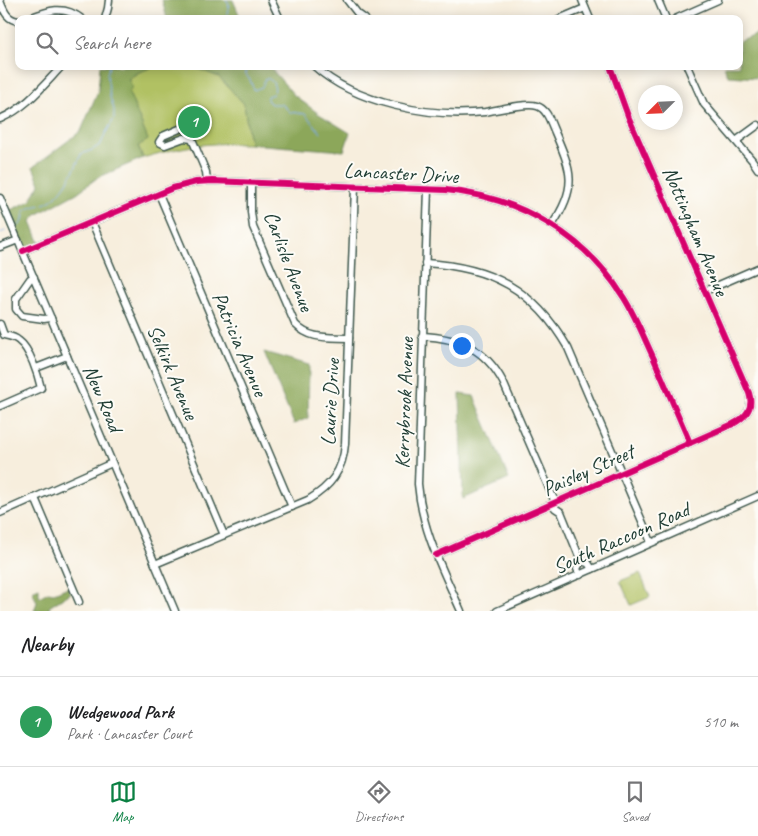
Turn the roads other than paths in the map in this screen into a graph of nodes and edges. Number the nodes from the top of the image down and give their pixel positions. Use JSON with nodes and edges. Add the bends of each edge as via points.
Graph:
{"nodes":[{"id":1,"x":109,"y":0,"type":"edge"},
{"id":2,"x":272,"y":0,"type":"edge"},
{"id":3,"x":347,"y":0,"type":"edge"},
{"id":4,"x":582,"y":0,"type":"edge"},
{"id":5,"x":658,"y":0,"type":"edge"},
{"id":6,"x":718,"y":0,"type":"edge"},
{"id":7,"x":0,"y":1,"type":"edge"},
{"id":8,"x":585,"y":8,"type":"junction"},
{"id":9,"x":37,"y":15,"type":"edge"},
{"id":10,"x":76,"y":15,"type":"edge"},
{"id":11,"x":105,"y":15,"type":"edge"},
{"id":12,"x":278,"y":15,"type":"edge"},
{"id":13,"x":361,"y":15,"type":"edge"},
{"id":14,"x":568,"y":15,"type":"edge"},
{"id":15,"x":588,"y":15,"type":"edge"},
{"id":16,"x":664,"y":15,"type":"edge"},
{"id":17,"x":684,"y":15,"type":"edge"},
{"id":18,"x":15,"y":21,"type":"edge"},
{"id":19,"x":58,"y":70,"type":"edge"},
{"id":20,"x":319,"y":70,"type":"edge"},
{"id":21,"x":611,"y":70,"type":"edge"},
{"id":22,"x":689,"y":70,"type":"edge"},
{"id":23,"x":0,"y":119,"type":"edge"},
{"id":24,"x":758,"y":125,"type":"edge"},
{"id":25,"x":192,"y":140,"type":"junction"},
{"id":26,"x":736,"y":141,"type":"junction"},
{"id":27,"x":758,"y":169,"type":"edge"},
{"id":28,"x":207,"y":181,"type":"junction"},
{"id":29,"x":251,"y":183,"type":"junction"},
{"id":30,"x":355,"y":187,"type":"junction"},
{"id":31,"x":428,"y":189,"type":"junction"},
{"id":32,"x":160,"y":194,"type":"junction"},
{"id":33,"x":0,"y":198,"type":"edge"},
{"id":34,"x":8,"y":217,"type":"junction"},
{"id":35,"x":0,"y":220,"type":"edge"},
{"id":36,"x":92,"y":222,"type":"junction"},
{"id":37,"x":552,"y":225,"type":"junction"},
{"id":38,"x":18,"y":240,"type":"junction"},
{"id":39,"x":0,"y":247,"type":"edge"},
{"id":40,"x":23,"y":251,"type":"junction"},
{"id":41,"x":425,"y":263,"type":"junction"},
{"id":42,"x":758,"y":268,"type":"edge"},
{"id":43,"x":34,"y":277,"type":"junction"},
{"id":44,"x":705,"y":291,"type":"junction"},
{"id":45,"x":51,"y":318,"type":"junction"},
{"id":46,"x":0,"y":324,"type":"edge"},
{"id":47,"x":2,"y":336,"type":"edge"},
{"id":48,"x":422,"y":336,"type":"junction"},
{"id":49,"x":349,"y":338,"type":"junction"},
{"id":50,"x":67,"y":356,"type":"junction"},
{"id":51,"x":36,"y":368,"type":"junction"},
{"id":52,"x":0,"y":406,"type":"edge"},
{"id":53,"x":750,"y":409,"type":"joint"},
{"id":54,"x":690,"y":443,"type":"junction"},
{"id":55,"x":112,"y":463,"type":"junction"},
{"id":56,"x":622,"y":473,"type":"junction"},
{"id":57,"x":758,"y":496,"type":"edge"},
{"id":58,"x":35,"y":498,"type":"junction"},
{"id":59,"x":555,"y":502,"type":"junction"},
{"id":60,"x":292,"y":507,"type":"junction"},
{"id":61,"x":0,"y":513,"type":"edge"},
{"id":62,"x":224,"y":535,"type":"junction"},
{"id":63,"x":652,"y":542,"type":"junction"},
{"id":64,"x":436,"y":555,"type":"junction"},
{"id":65,"x":581,"y":561,"type":"junction"},
{"id":66,"x":156,"y":564,"type":"junction"},
{"id":67,"x":592,"y":569,"type":"junction"},
{"id":68,"x":580,"y":575,"type":"junction"},
{"id":69,"x":79,"y":602,"type":"dead end"},
{"id":70,"x":175,"y":611,"type":"edge"},
{"id":71,"x":461,"y":611,"type":"edge"},
{"id":72,"x":497,"y":611,"type":"edge"}],
"edges":[{"from":1,"to":11,"type":"street"},
{"from":2,"to":12,"type":"street"},
{"from":3,"to":13,"type":"street"},
{"from":4,"to":8,"type":"street"},
{"from":5,"to":16,"type":"street"},
{"from":6,"to":17,"type":"street"},
{"from":7,"to":18,"type":"street","via":[[8,17]]},
{"from":8,"to":14,"type":"street"},
{"from":8,"to":15,"type":"street"},
{"from":9,"to":10,"type":"street","via":[[55,10]]},
{"from":19,"to":23,"type":"street","via":[[23,106]]},
{"from":20,"to":37,"type":"street","via":[[354,92],[413,109],[460,113],[532,104],[541,107],[547,114],[570,175],[566,200]]},
{"from":21,"to":44,"type":"street","name":"Nottingham Avenue","via":[[628,116]]},
{"from":22,"to":26,"type":"street","via":[[704,104]]},
{"from":24,"to":26,"type":"street"},
{"from":25,"to":25,"type":"street","via":[[184,138],[166,145],[159,142],[163,136],[184,127]]},
{"from":25,"to":28,"type":"street"},
{"from":26,"to":27,"type":"street"},
{"from":28,"to":29,"type":"street","name":"Lancaster Drive"},
{"from":28,"to":32,"type":"street","name":"Lancaster Drive"},
{"from":29,"to":30,"type":"street","name":"Lancaster Drive"},
{"from":29,"to":49,"type":"street","name":"Carlisle Avenue","via":[[253,227],[291,318],[310,335]]},
{"from":30,"to":31,"type":"street","name":"Lancaster Drive"},
{"from":30,"to":49,"type":"street","name":"Laurie Drive"},
{"from":31,"to":37,"type":"street","name":"Lancaster Drive","via":[[486,196]]},
{"from":31,"to":41,"type":"street","name":"Kerrybrook Avenue"},
{"from":32,"to":36,"type":"street","name":"Lancaster Drive"},
{"from":32,"to":60,"type":"street","name":"Patricia Avenue"},
{"from":33,"to":34,"type":"street","name":"New Road"},
{"from":34,"to":35,"type":"street"},
{"from":34,"to":38,"type":"street","name":"New Road"},
{"from":36,"to":40,"type":"street","name":"Lancaster Drive"},
{"from":36,"to":62,"type":"street","name":"Selkirk Avenue"},
{"from":37,"to":54,"type":"street","name":"Lancaster Drive","via":[[593,258],[624,298]]},
{"from":38,"to":39,"type":"street"},
{"from":38,"to":40,"type":"street","name":"New Road"},
{"from":40,"to":43,"type":"street","name":"New Road"},
{"from":41,"to":48,"type":"street","name":"Kerrybrook Avenue"},
{"from":41,"to":56,"type":"street","via":[[476,270],[504,282],[542,312],[568,348]]},
{"from":42,"to":44,"type":"street"},
{"from":43,"to":45,"type":"street","name":"New Road"},
{"from":43,"to":45,"type":"street","via":[[16,299],[16,309],[22,316]]},
{"from":44,"to":53,"type":"street","name":"Nottingham Avenue","via":[[749,393]]},
{"from":45,"to":50,"type":"street","name":"New Road"},
{"from":46,"to":47,"type":"street"},
{"from":47,"to":51,"type":"street","via":[[22,342]]},
{"from":48,"to":59,"type":"street","via":[[462,343],[493,367],[503,382]]},
{"from":48,"to":64,"type":"street","name":"Kerrybrook Avenue","via":[[418,484],[423,518]]},
{"from":49,"to":60,"type":"street","name":"Laurie Drive","via":[[342,460],[334,478],[322,490]]},
{"from":50,"to":51,"type":"street"},
{"from":50,"to":55,"type":"street","name":"New Road"},
{"from":51,"to":52,"type":"street","via":[[42,388]]},
{"from":53,"to":54,"type":"street","name":"Paisley Street","via":[[740,420]]},
{"from":54,"to":56,"type":"street","name":"Paisley Street"},
{"from":55,"to":58,"type":"street"},
{"from":55,"to":66,"type":"street","name":"New Road"},
{"from":56,"to":59,"type":"street","name":"Paisley Street"},
{"from":56,"to":63,"type":"street"},
{"from":57,"to":63,"type":"street","name":"South Raccoon Road"},
{"from":58,"to":61,"type":"street"},
{"from":58,"to":69,"type":"street"},
{"from":59,"to":64,"type":"street","name":"Paisley Street"},
{"from":59,"to":65,"type":"street"},
{"from":60,"to":62,"type":"street","name":"Laurie Drive"},
{"from":62,"to":66,"type":"street","name":"Laurie Drive"},
{"from":63,"to":67,"type":"street","name":"South Raccoon Road"},
{"from":64,"to":71,"type":"street","name":"Kerrybrook Avenue"},
{"from":65,"to":67,"type":"street"},
{"from":65,"to":68,"type":"street","via":[[577,569]]},
{"from":66,"to":70,"type":"street","name":"New Road"},
{"from":67,"to":68,"type":"street","name":"South Raccoon Road"},
{"from":68,"to":72,"type":"street","name":"South Raccoon Road"}]}
